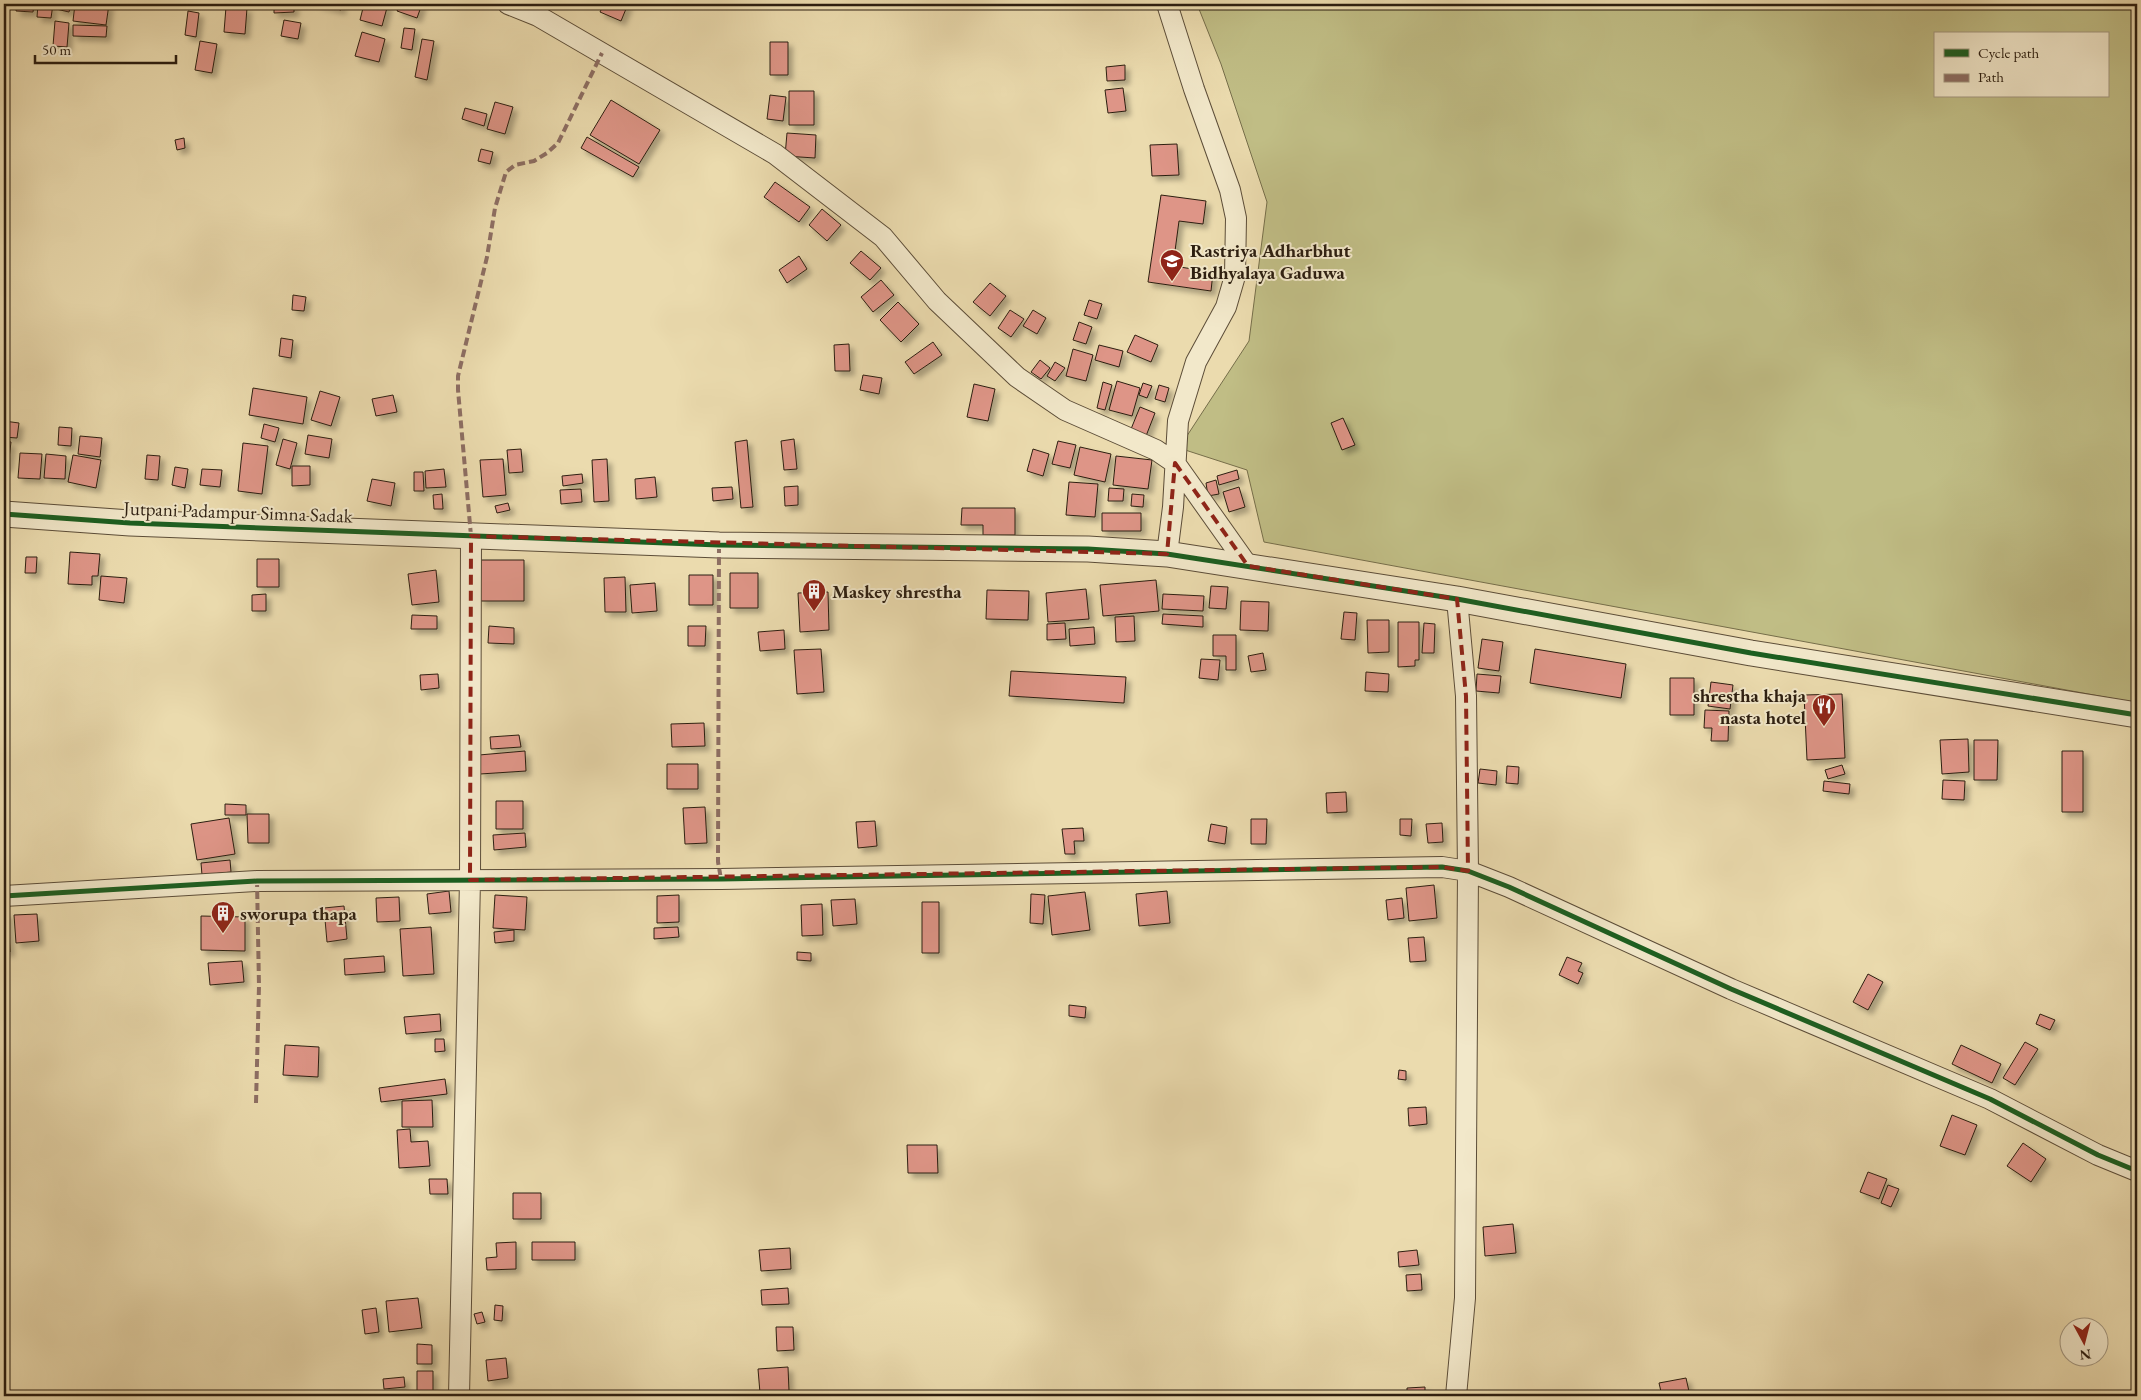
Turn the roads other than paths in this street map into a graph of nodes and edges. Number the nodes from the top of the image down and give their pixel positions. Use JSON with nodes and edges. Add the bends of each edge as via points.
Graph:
{"nodes":[{"id":1,"x":508,"y":4,"type":"edge"},
{"id":2,"x":1167,"y":4,"type":"edge"},
{"id":3,"x":1175,"y":463,"type":"junction"},
{"id":4,"x":4,"y":514,"type":"edge"},
{"id":5,"x":471,"y":536,"type":"junction"},
{"id":6,"x":1167,"y":554,"type":"junction"},
{"id":7,"x":1248,"y":566,"type":"junction"},
{"id":8,"x":1457,"y":599,"type":"junction"},
{"id":9,"x":2137,"y":716,"type":"edge"},
{"id":10,"x":1468,"y":872,"type":"junction"},
{"id":11,"x":470,"y":880,"type":"junction"},
{"id":12,"x":4,"y":896,"type":"edge"},
{"id":13,"x":2137,"y":1171,"type":"edge"},
{"id":14,"x":459,"y":1396,"type":"edge"},
{"id":15,"x":1456,"y":1396,"type":"edge"}],
"edges":[{"from":1,"to":3,"type":"street","via":[[538,16],[775,154],[883,237],[937,301],[1017,377],[1065,410],[1156,450]]},
{"from":2,"to":3,"type":"street","via":[[1230,190],[1236,218],[1235,276],[1226,307],[1196,362],[1178,421]]},
{"from":3,"to":6,"type":"street","via":[[1174,507]]},
{"from":3,"to":7,"type":"street"},
{"from":4,"to":5,"type":"street","name":"Jutpani Padampur Simna Sadak","via":[[140,523]]},
{"from":5,"to":6,"type":"street","name":"Jutpani Padampur Simna Sadak","via":[[719,545],[1088,549]]},
{"from":5,"to":11,"type":"street"},
{"from":6,"to":7,"type":"street","name":"Jutpani Padampur Simna Sadak"},
{"from":7,"to":8,"type":"street","name":"Jutpani Padampur Simna Sadak"},
{"from":8,"to":9,"type":"street","name":"Jutpani Padampur Simna Sadak","via":[[1751,653]]},
{"from":8,"to":10,"type":"street","via":[[1466,696]]},
{"from":10,"to":11,"type":"street","via":[[1442,867]]},
{"from":10,"to":13,"type":"street","via":[[1510,887],[1714,981],[1990,1099],[2098,1155]]},
{"from":10,"to":15,"type":"street","via":[[1465,1298]]},
{"from":11,"to":12,"type":"street","via":[[257,881]]},
{"from":11,"to":14,"type":"street"}]}
